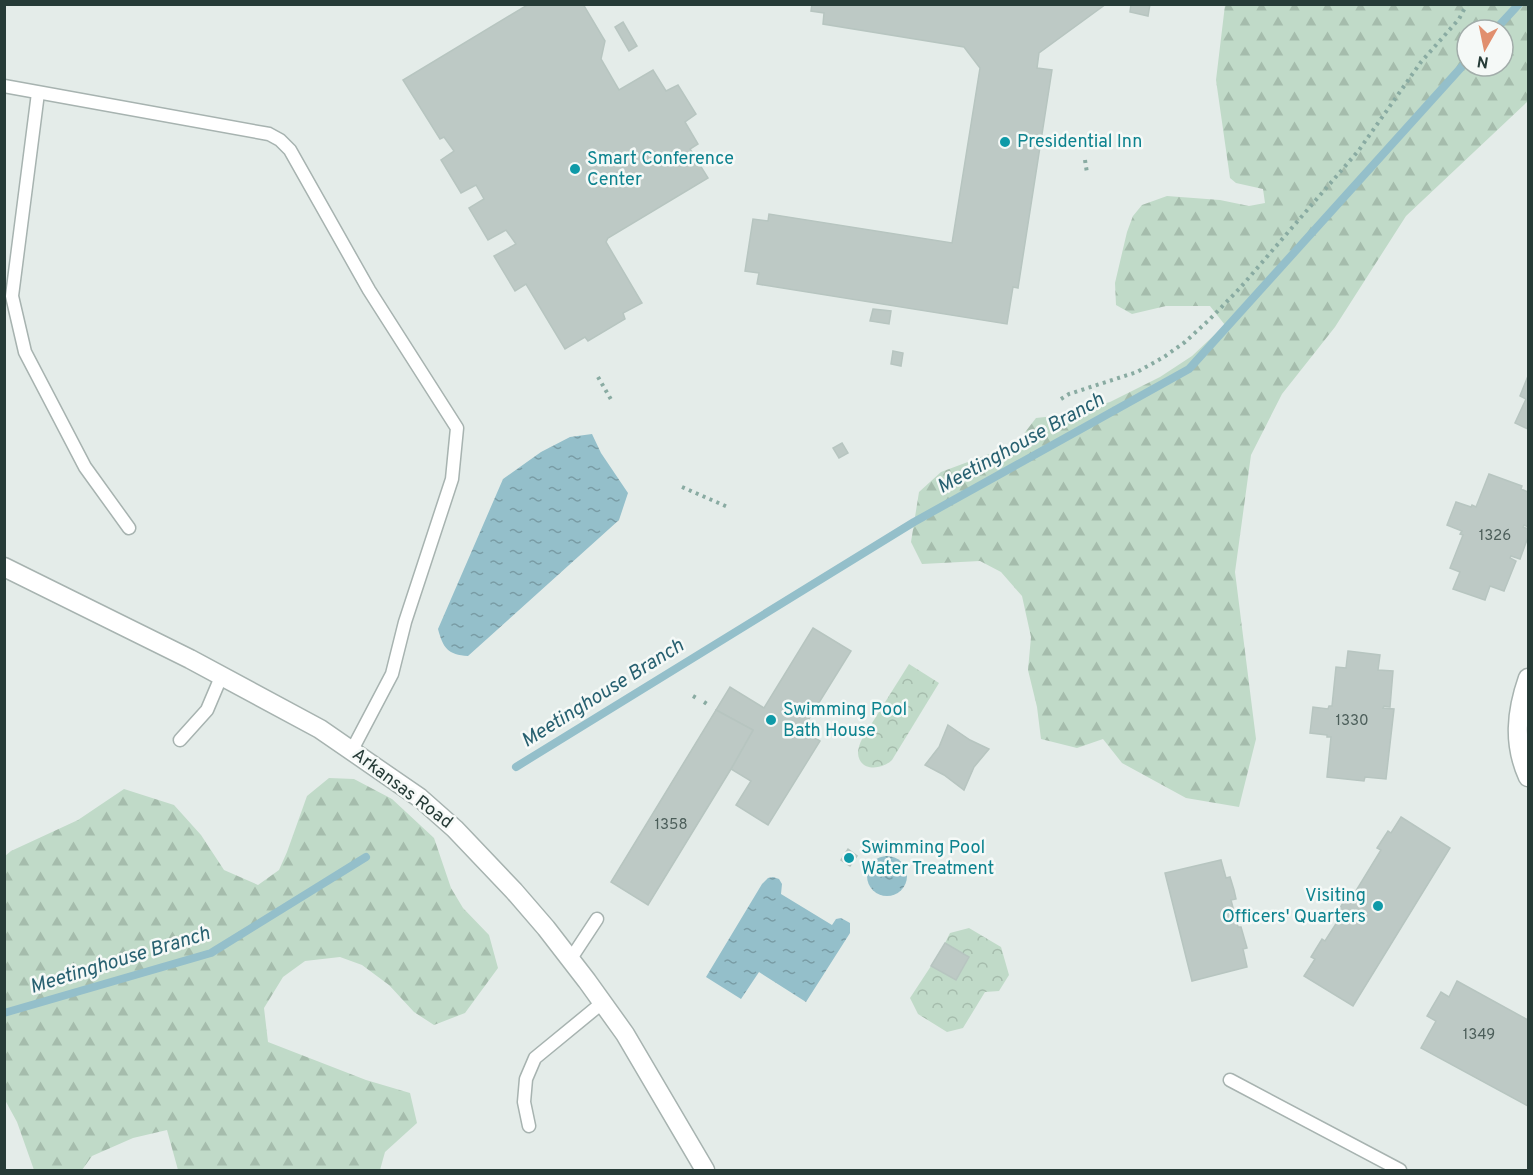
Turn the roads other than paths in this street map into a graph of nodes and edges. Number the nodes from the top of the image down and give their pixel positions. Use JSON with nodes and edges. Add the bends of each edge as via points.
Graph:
{"nodes":[{"id":1,"x":4,"y":86,"type":"edge"},
{"id":2,"x":38,"y":93,"type":"junction"},
{"id":3,"x":129,"y":528,"type":"dead end"},
{"id":4,"x":4,"y":567,"type":"edge"},
{"id":5,"x":221,"y":677,"type":"junction"},
{"id":6,"x":1528,"y":678,"type":"edge"},
{"id":7,"x":180,"y":740,"type":"dead end"},
{"id":8,"x":352,"y":750,"type":"junction"},
{"id":9,"x":1528,"y":777,"type":"edge"},
{"id":10,"x":597,"y":919,"type":"dead end"},
{"id":11,"x":570,"y":960,"type":"junction"},
{"id":12,"x":602,"y":1003,"type":"junction"},
{"id":13,"x":1230,"y":1080,"type":"dead end"},
{"id":14,"x":529,"y":1126,"type":"dead end"},
{"id":15,"x":705,"y":1170,"type":"edge"},
{"id":16,"x":1401,"y":1170,"type":"edge"}],
"edges":[{"from":1,"to":2,"type":"lane"},
{"from":2,"to":3,"type":"lane","via":[[12,296],[25,352],[85,467]]},
{"from":2,"to":8,"type":"lane","via":[[260,132],[280,140],[290,150],[369,290],[457,428],[452,479],[392,674]]},
{"from":4,"to":5,"type":"street","name":"Arkansas Road"},
{"from":5,"to":7,"type":"lane","via":[[207,710]]},
{"from":5,"to":8,"type":"street","name":"Arkansas Road"},
{"from":6,"to":9,"type":"street","via":[[1517,728]]},
{"from":8,"to":11,"type":"street","name":"Arkansas Road","via":[[420,798],[455,829],[514,891]]},
{"from":10,"to":11,"type":"lane"},
{"from":11,"to":12,"type":"street","name":"Arkansas Road"},
{"from":12,"to":14,"type":"lane","via":[[536,1058],[526,1079],[524,1102]]},
{"from":12,"to":15,"type":"street","name":"Arkansas Road","via":[[625,1034]]},
{"from":13,"to":16,"type":"lane"}]}
